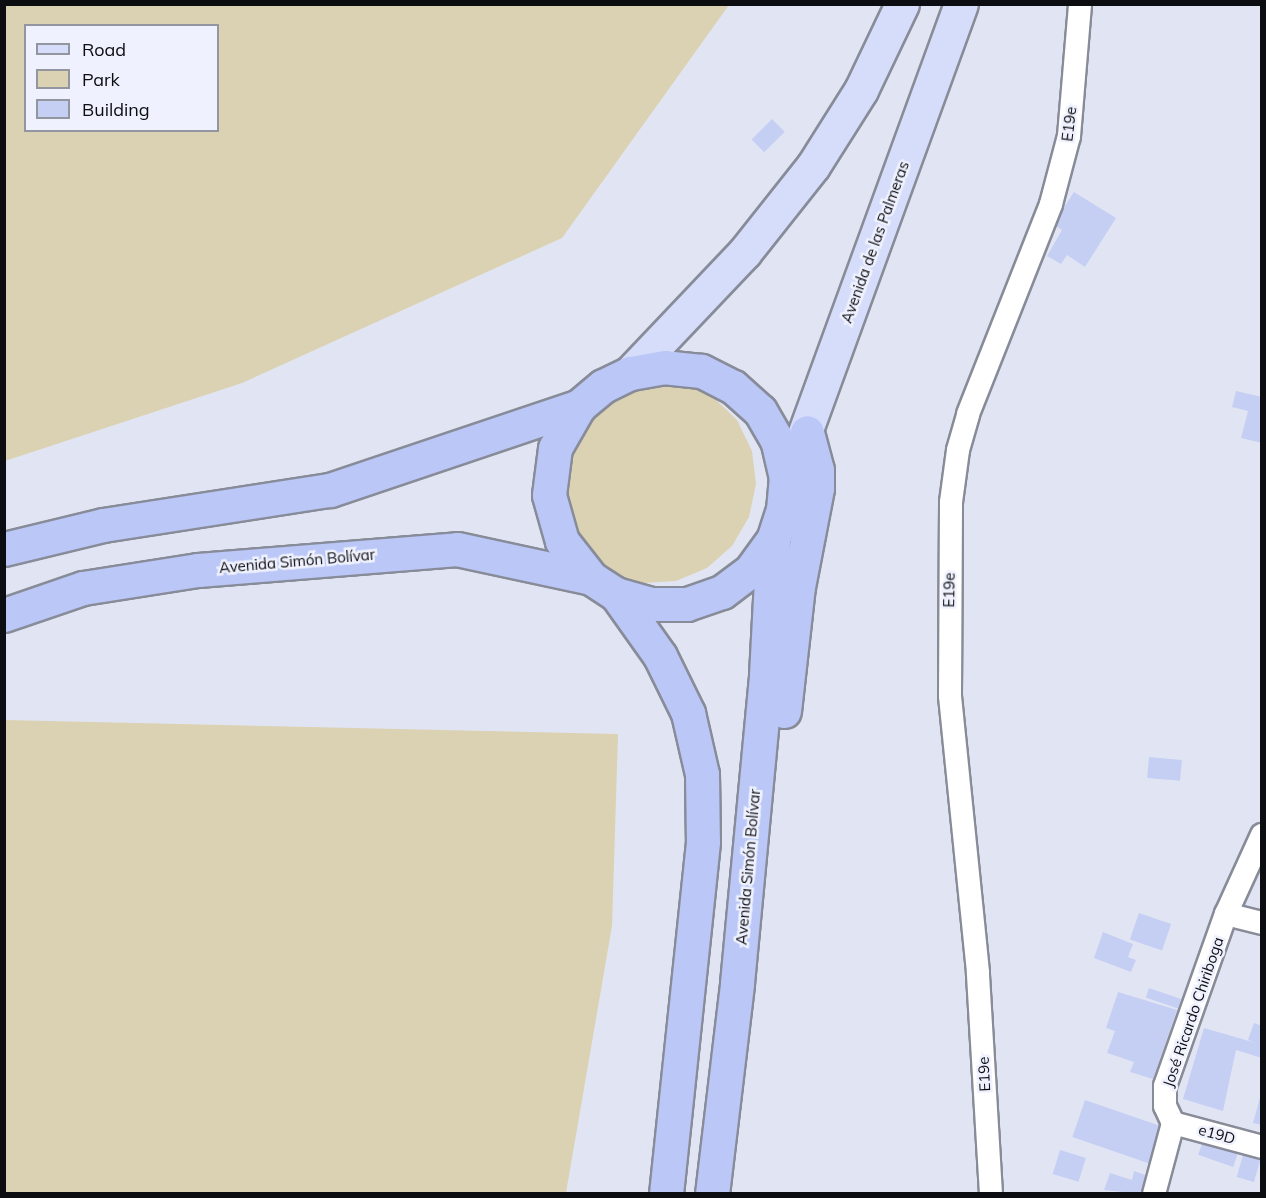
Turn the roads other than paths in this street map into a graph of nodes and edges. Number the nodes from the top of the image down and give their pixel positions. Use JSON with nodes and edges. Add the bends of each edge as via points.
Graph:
{"nodes":[{"id":1,"x":902,"y":4,"type":"edge"},
{"id":2,"x":961,"y":4,"type":"edge"},
{"id":3,"x":1080,"y":4,"type":"edge"},
{"id":4,"x":630,"y":373,"type":"junction"},
{"id":5,"x":579,"y":406,"type":"junction"},
{"id":6,"x":807,"y":432,"type":"junction"},
{"id":7,"x":786,"y":478,"type":"junction"},
{"id":8,"x":773,"y":540,"type":"junction"},
{"id":9,"x":4,"y":549,"type":"edge"},
{"id":10,"x":603,"y":586,"type":"junction"},
{"id":11,"x":4,"y":615,"type":"edge"},
{"id":12,"x":1262,"y":836,"type":"edge"},
{"id":13,"x":1226,"y":914,"type":"junction"},
{"id":14,"x":1262,"y":922,"type":"edge"},
{"id":15,"x":737,"y":983,"type":"junction"},
{"id":16,"x":1173,"y":1123,"type":"junction"},
{"id":17,"x":1262,"y":1147,"type":"edge"},
{"id":18,"x":666,"y":1194,"type":"edge"},
{"id":19,"x":712,"y":1194,"type":"edge"},
{"id":20,"x":991,"y":1194,"type":"edge"},
{"id":21,"x":1154,"y":1194,"type":"edge"}],
"edges":[{"from":1,"to":4,"type":"main road","via":[[861,90],[813,166],[744,253]]},
{"from":2,"to":6,"type":"main road","name":"Avenida de las Palmeras"},
{"from":3,"to":20,"type":"street","name":"E19e","via":[[1070,136],[1051,204],[968,414],[951,502],[950,696],[978,972]]},
{"from":4,"to":5,"type":"highway","via":[[603,386]]},
{"from":4,"to":7,"type":"highway","via":[[665,367],[701,371],[733,387],[760,411],[778,442]]},
{"from":5,"to":9,"type":"highway","via":[[330,489],[103,525]]},
{"from":5,"to":10,"type":"highway","via":[[555,448],[549,495],[562,541]]},
{"from":6,"to":7,"type":"main road","name":"Avenida de las Palmeras"},
{"from":6,"to":15,"type":"highway","via":[[817,470],[817,488],[798,587],[762,903],[752,954]]},
{"from":7,"to":8,"type":"highway","via":[[783,510]]},
{"from":8,"to":10,"type":"highway","name":"Avenida Simón Bolívar","via":[[751,570],[722,592],[696,601],[651,604]]},
{"from":8,"to":15,"type":"highway","name":"Avenida Simón Bolívar"},
{"from":10,"to":11,"type":"highway","name":"Avenida Simón Bolívar","via":[[457,549],[198,570],[83,588]]},
{"from":10,"to":18,"type":"highway","via":[[660,656],[688,713],[702,774],[703,842]]},
{"from":12,"to":13,"type":"street","name":"José Ricardo Chiriboga"},
{"from":13,"to":14,"type":"street"},
{"from":13,"to":16,"type":"street","name":"José Ricardo Chiriboga","via":[[1165,1086],[1165,1106]]},
{"from":15,"to":19,"type":"highway","name":"Avenida Simón Bolívar"},
{"from":16,"to":17,"type":"street","name":"e19D"},
{"from":16,"to":21,"type":"street"}]}
